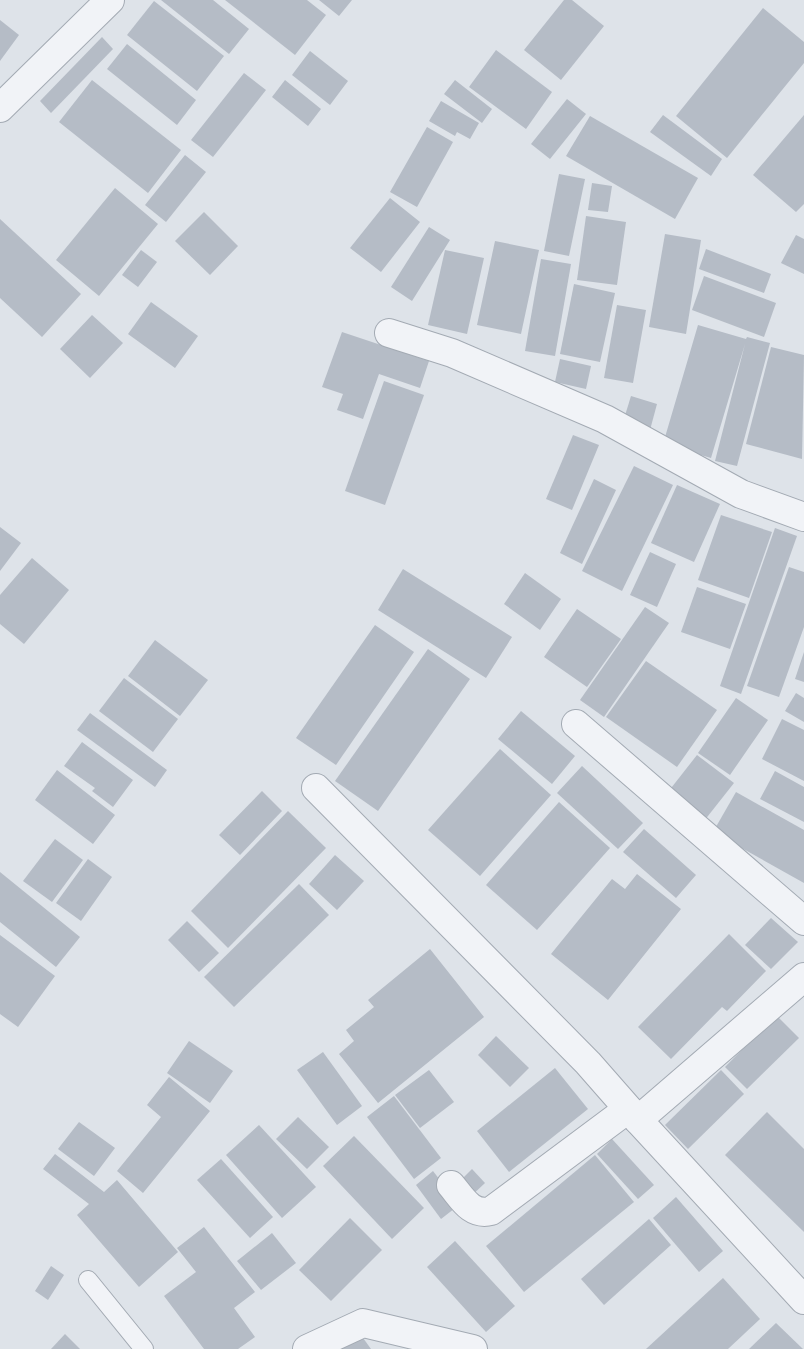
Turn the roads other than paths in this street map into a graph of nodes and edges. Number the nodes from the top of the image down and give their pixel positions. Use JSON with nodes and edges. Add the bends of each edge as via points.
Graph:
{"nodes":[{"id":1,"x":110,"y":0,"type":"edge"},
{"id":2,"x":0,"y":108,"type":"edge"},
{"id":3,"x":389,"y":333,"type":"dead end"},
{"id":4,"x":804,"y":517,"type":"edge"},
{"id":5,"x":576,"y":724,"type":"dead end"},
{"id":6,"x":316,"y":788,"type":"dead end"},
{"id":7,"x":804,"y":920,"type":"edge"},
{"id":8,"x":804,"y":977,"type":"edge"},
{"id":9,"x":633,"y":1114,"type":"junction"},
{"id":10,"x":451,"y":1185,"type":"dead end"},
{"id":11,"x":88,"y":1280,"type":"dead end"},
{"id":12,"x":804,"y":1300,"type":"edge"},
{"id":13,"x":144,"y":1349,"type":"edge"},
{"id":14,"x":306,"y":1349,"type":"edge"},
{"id":15,"x":473,"y":1349,"type":"edge"}],
"edges":[{"from":1,"to":2,"type":"street"},
{"from":3,"to":4,"type":"street","via":[[452,353],[605,419],[741,494]]},
{"from":5,"to":7,"type":"street"},
{"from":6,"to":9,"type":"street","via":[[582,1056]]},
{"from":8,"to":9,"type":"street"},
{"from":9,"to":10,"type":"street","via":[[491,1211],[482,1213],[470,1208]]},
{"from":9,"to":12,"type":"street"},
{"from":11,"to":13,"type":"lane"},
{"from":14,"to":15,"type":"street","via":[[363,1323]]}]}
